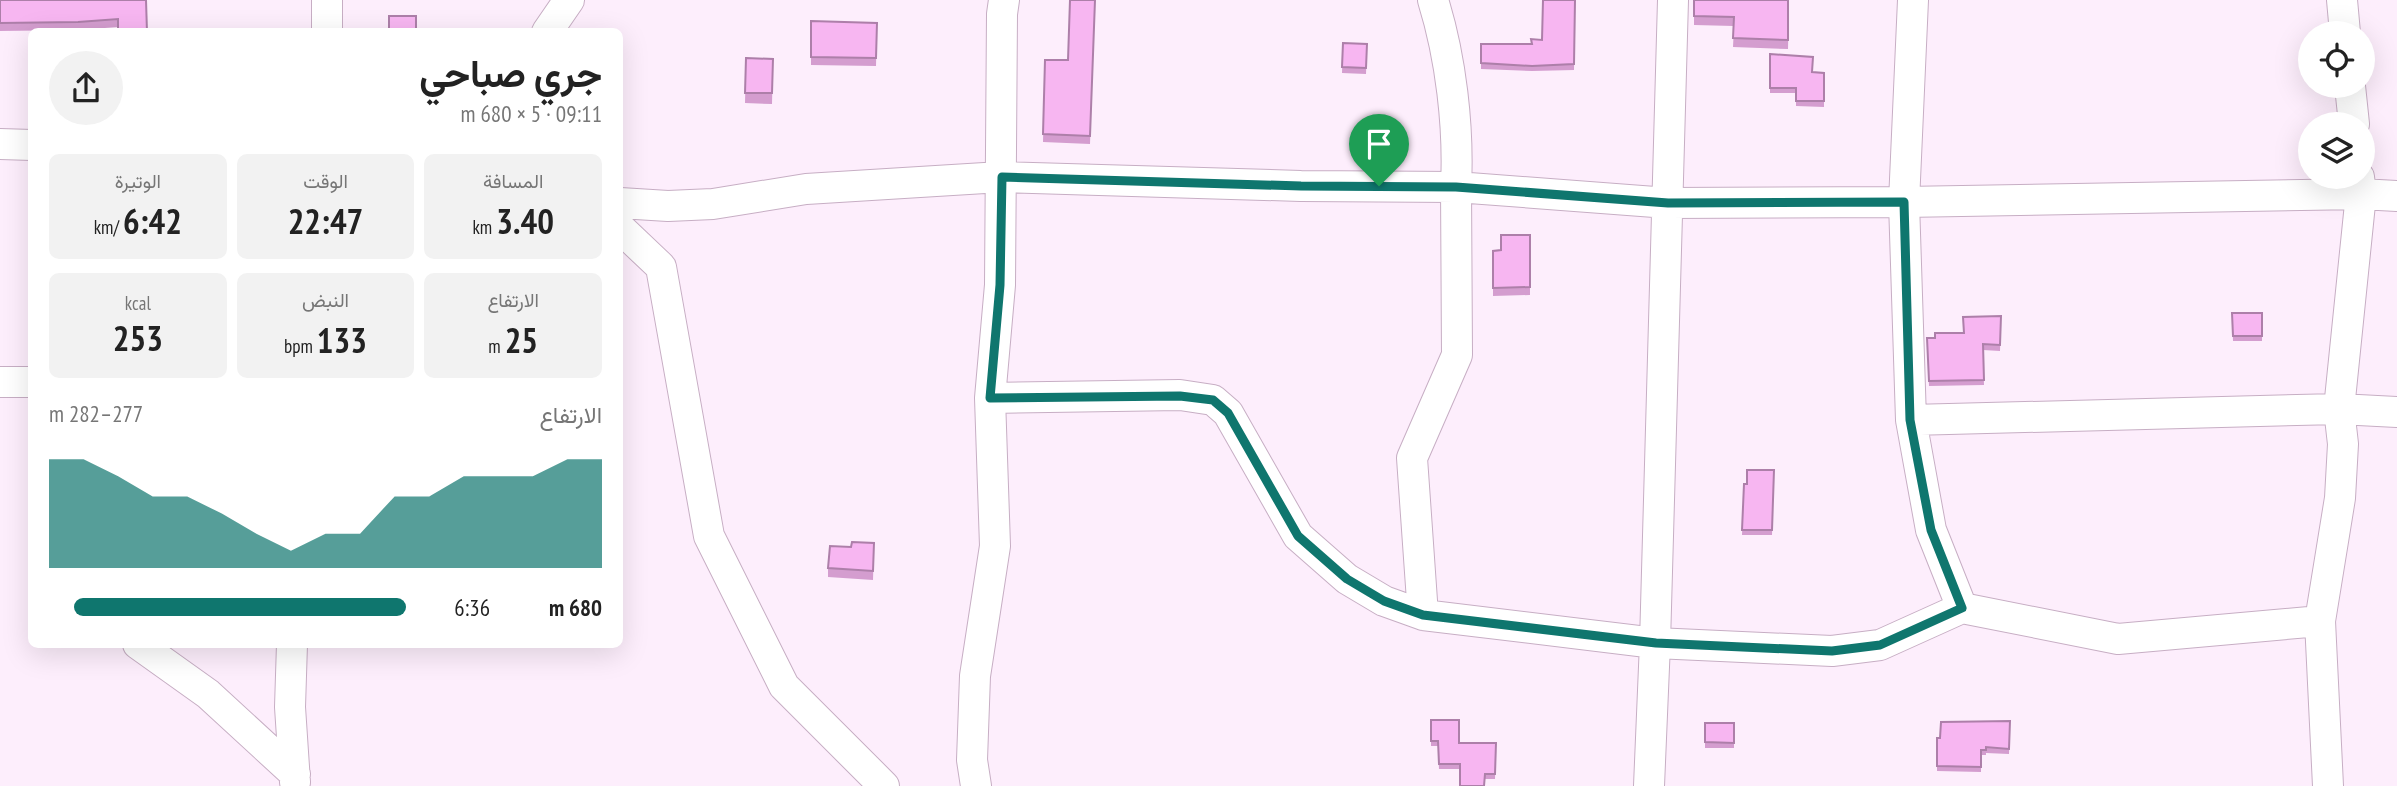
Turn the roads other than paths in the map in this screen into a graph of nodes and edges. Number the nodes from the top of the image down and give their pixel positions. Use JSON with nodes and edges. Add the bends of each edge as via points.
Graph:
{"nodes":[{"id":1,"x":327,"y":0,"type":"edge"},
{"id":2,"x":569,"y":0,"type":"edge"},
{"id":3,"x":1004,"y":0,"type":"edge"},
{"id":4,"x":1433,"y":0,"type":"edge"},
{"id":5,"x":1673,"y":0,"type":"edge"},
{"id":6,"x":1913,"y":0,"type":"edge"},
{"id":7,"x":2342,"y":0,"type":"edge"},
{"id":8,"x":2344,"y":21,"type":"edge"},
{"id":9,"x":327,"y":28,"type":"edge"},
{"id":10,"x":550,"y":28,"type":"edge"},
{"id":11,"x":0,"y":144,"type":"edge"},
{"id":12,"x":28,"y":145,"type":"edge"},
{"id":13,"x":1002,"y":177,"type":"junction"},
{"id":14,"x":1456,"y":187,"type":"junction"},
{"id":15,"x":2298,"y":188,"type":"edge"},
{"id":16,"x":2360,"y":189,"type":"edge"},
{"id":17,"x":2370,"y":189,"type":"edge"},
{"id":18,"x":2397,"y":197,"type":"edge"},
{"id":19,"x":1904,"y":202,"type":"junction"},
{"id":20,"x":623,"y":203,"type":"edge"},
{"id":21,"x":1668,"y":203,"type":"junction"},
{"id":22,"x":623,"y":231,"type":"edge"},
{"id":23,"x":0,"y":382,"type":"edge"},
{"id":24,"x":28,"y":382,"type":"edge"},
{"id":25,"x":990,"y":398,"type":"junction"},
{"id":26,"x":2339,"y":410,"type":"junction"},
{"id":27,"x":2397,"y":412,"type":"edge"},
{"id":28,"x":1910,"y":420,"type":"junction"},
{"id":29,"x":1962,"y":608,"type":"junction"},
{"id":30,"x":1423,"y":615,"type":"junction"},
{"id":31,"x":2320,"y":621,"type":"junction"},
{"id":32,"x":1656,"y":643,"type":"junction"},
{"id":33,"x":144,"y":648,"type":"edge"},
{"id":34,"x":292,"y":648,"type":"edge"},
{"id":35,"x":295,"y":780,"type":"edge"},
{"id":36,"x":884,"y":786,"type":"edge"},
{"id":37,"x":976,"y":786,"type":"edge"},
{"id":38,"x":1649,"y":786,"type":"edge"},
{"id":39,"x":2328,"y":786,"type":"edge"}],
"edges":[{"from":1,"to":9,"type":"street"},
{"from":2,"to":10,"type":"street"},
{"from":3,"to":13,"type":"street"},
{"from":4,"to":14,"type":"street","via":[[1443,31],[1458,147]]},
{"from":5,"to":21,"type":"street"},
{"from":6,"to":19,"type":"street"},
{"from":7,"to":8,"type":"street"},
{"from":11,"to":12,"type":"street"},
{"from":13,"to":14,"type":"street"},
{"from":13,"to":20,"type":"street","via":[[806,189],[713,204]]},
{"from":13,"to":25,"type":"street","via":[[1000,285]]},
{"from":14,"to":21,"type":"street"},
{"from":14,"to":30,"type":"street","via":[[1457,355],[1412,458]]},
{"from":15,"to":19,"type":"street"},
{"from":16,"to":26,"type":"street"},
{"from":17,"to":18,"type":"street"},
{"from":19,"to":21,"type":"street"},
{"from":19,"to":28,"type":"street"},
{"from":21,"to":32,"type":"street"},
{"from":22,"to":36,"type":"street","via":[[661,267],[709,536],[784,686]]},
{"from":23,"to":24,"type":"street"},
{"from":25,"to":30,"type":"street","via":[[1180,396],[1213,400],[1228,413],[1298,536],[1347,579],[1384,601]]},
{"from":25,"to":37,"type":"street","via":[[995,546],[975,676],[972,760]]},
{"from":26,"to":27,"type":"street"},
{"from":26,"to":28,"type":"street"},
{"from":26,"to":31,"type":"street","via":[[2343,444],[2340,498]]},
{"from":28,"to":29,"type":"street","via":[[1931,530]]},
{"from":29,"to":31,"type":"street","via":[[2118,639]]},
{"from":29,"to":32,"type":"street","via":[[1880,645],[1832,651]]},
{"from":30,"to":32,"type":"street"},
{"from":31,"to":39,"type":"street"},
{"from":32,"to":38,"type":"street"},
{"from":33,"to":35,"type":"street","via":[[208,694]]},
{"from":34,"to":35,"type":"street"}]}
